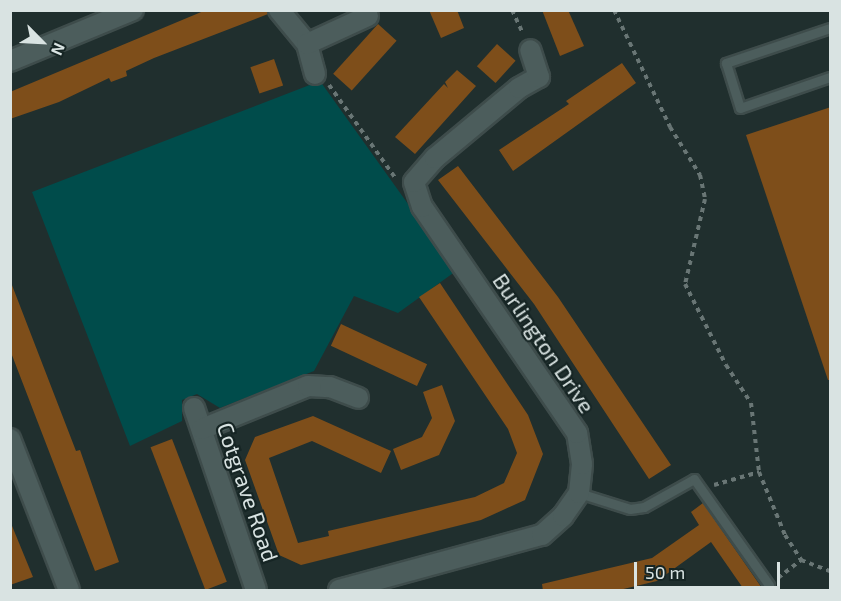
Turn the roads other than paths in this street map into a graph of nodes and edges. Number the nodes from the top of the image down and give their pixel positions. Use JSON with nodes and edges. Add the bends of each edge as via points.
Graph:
{"nodes":[{"id":1,"x":133,"y":10,"type":"edge"},
{"id":2,"x":279,"y":10,"type":"edge"},
{"id":3,"x":368,"y":16,"type":"dead end"},
{"id":4,"x":831,"y":28,"type":"edge"},
{"id":5,"x":307,"y":44,"type":"junction"},
{"id":6,"x":530,"y":50,"type":"road end"},
{"id":7,"x":10,"y":61,"type":"edge"},
{"id":8,"x":315,"y":74,"type":"road end"},
{"id":9,"x":831,"y":77,"type":"edge"},
{"id":10,"x":358,"y":398,"type":"dead end"},
{"id":11,"x":194,"y":408,"type":"dead end"},
{"id":12,"x":202,"y":429,"type":"junction"},
{"id":13,"x":10,"y":439,"type":"edge"},
{"id":14,"x":579,"y":493,"type":"junction"},
{"id":15,"x":769,"y":585,"type":"road end"},
{"id":16,"x":69,"y":591,"type":"edge"},
{"id":17,"x":256,"y":591,"type":"edge"},
{"id":18,"x":339,"y":591,"type":"edge"}],
"edges":[{"from":1,"to":7,"type":"street"},
{"from":2,"to":5,"type":"street"},
{"from":3,"to":5,"type":"street"},
{"from":4,"to":9,"type":"lane","via":[[726,63],[740,108]]},
{"from":5,"to":8,"type":"street"},
{"from":6,"to":14,"type":"street","name":"Burlington Drive","via":[[539,77],[519,88],[435,158],[414,182],[415,193],[577,434],[582,464]]},
{"from":10,"to":12,"type":"street","via":[[330,387],[308,386]]},
{"from":11,"to":12,"type":"street","name":"Cotgrave Road"},
{"from":12,"to":17,"type":"street","name":"Cotgrave Road"},
{"from":13,"to":16,"type":"street"},
{"from":14,"to":15,"type":"lane","via":[[630,509],[644,507],[694,479]]},
{"from":14,"to":18,"type":"street","via":[[563,516],[542,535]]}]}
